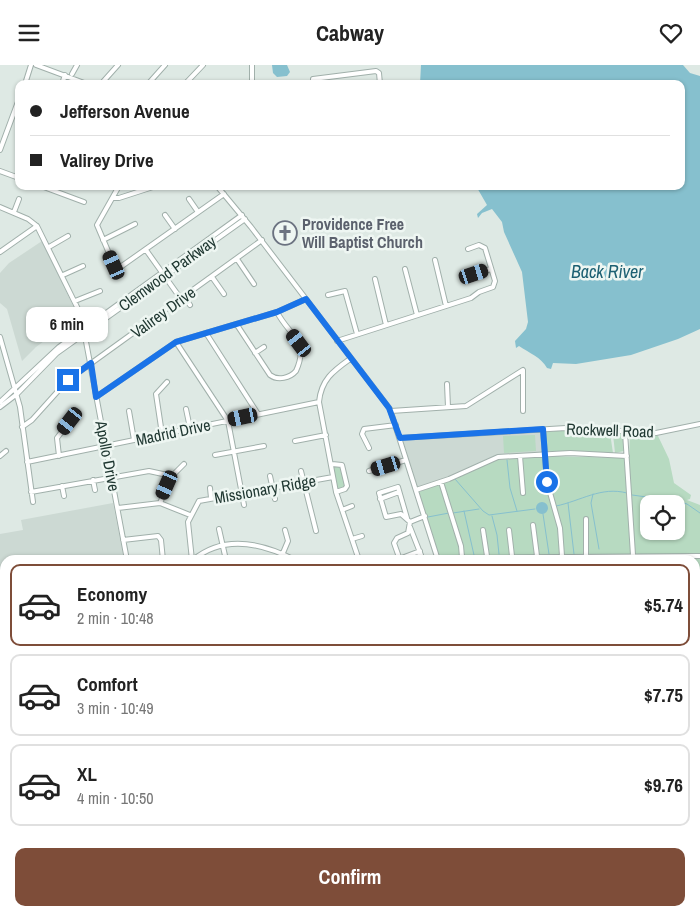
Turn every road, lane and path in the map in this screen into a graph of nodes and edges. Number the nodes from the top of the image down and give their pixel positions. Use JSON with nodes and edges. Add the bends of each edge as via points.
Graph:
{"nodes":[{"id":1,"x":32,"y":65,"type":"edge"},
{"id":2,"x":36,"y":65,"type":"edge"},
{"id":3,"x":77,"y":65,"type":"edge"},
{"id":4,"x":118,"y":65,"type":"edge"},
{"id":5,"x":164,"y":65,"type":"edge"},
{"id":6,"x":203,"y":65,"type":"edge"},
{"id":7,"x":252,"y":65,"type":"edge"},
{"id":8,"x":72,"y":74,"type":"dead end"},
{"id":9,"x":65,"y":75,"type":"junction"},
{"id":10,"x":26,"y":80,"type":"edge"},
{"id":11,"x":63,"y":80,"type":"edge"},
{"id":12,"x":77,"y":80,"type":"edge"},
{"id":13,"x":105,"y":80,"type":"edge"},
{"id":14,"x":151,"y":80,"type":"edge"},
{"id":15,"x":189,"y":80,"type":"edge"},
{"id":16,"x":252,"y":80,"type":"edge"},
{"id":17,"x":319,"y":80,"type":"edge"},
{"id":18,"x":380,"y":80,"type":"edge"},
{"id":19,"x":15,"y":110,"type":"edge"},
{"id":20,"x":0,"y":150,"type":"edge"},
{"id":21,"x":0,"y":171,"type":"edge"},
{"id":22,"x":15,"y":177,"type":"edge"},
{"id":23,"x":51,"y":190,"type":"edge"},
{"id":24,"x":60,"y":190,"type":"edge"},
{"id":25,"x":117,"y":190,"type":"edge"},
{"id":26,"x":144,"y":190,"type":"edge"},
{"id":27,"x":220,"y":190,"type":"edge"},
{"id":28,"x":59,"y":193,"type":"junction"},
{"id":29,"x":224,"y":194,"type":"junction"},
{"id":30,"x":113,"y":198,"type":"junction"},
{"id":31,"x":18,"y":199,"type":"dead end"},
{"id":32,"x":189,"y":199,"type":"dead end"},
{"id":33,"x":84,"y":202,"type":"dead end"},
{"id":34,"x":0,"y":207,"type":"edge"},
{"id":35,"x":14,"y":212,"type":"junction"},
{"id":36,"x":198,"y":212,"type":"junction"},
{"id":37,"x":165,"y":215,"type":"dead end"},
{"id":38,"x":243,"y":217,"type":"junction"},
{"id":39,"x":135,"y":224,"type":"dead end"},
{"id":40,"x":37,"y":226,"type":"junction"},
{"id":41,"x":175,"y":229,"type":"junction"},
{"id":42,"x":68,"y":236,"type":"dead end"},
{"id":43,"x":103,"y":240,"type":"junction"},
{"id":44,"x":262,"y":241,"type":"junction"},
{"id":45,"x":49,"y":247,"type":"junction"},
{"id":46,"x":468,"y":249,"type":"dead end"},
{"id":47,"x":146,"y":250,"type":"junction"},
{"id":48,"x":0,"y":252,"type":"edge"},
{"id":49,"x":237,"y":259,"type":"junction"},
{"id":50,"x":435,"y":260,"type":"dead end"},
{"id":51,"x":83,"y":265,"type":"dead end"},
{"id":52,"x":405,"y":269,"type":"dead end"},
{"id":53,"x":491,"y":269,"type":"junction"},
{"id":54,"x":474,"y":274,"type":"dead end"},
{"id":55,"x":63,"y":275,"type":"junction"},
{"id":56,"x":163,"y":275,"type":"junction"},
{"id":57,"x":212,"y":277,"type":"junction"},
{"id":58,"x":375,"y":279,"type":"dead end"},
{"id":59,"x":254,"y":284,"type":"dead end"},
{"id":60,"x":100,"y":291,"type":"dead end"},
{"id":61,"x":224,"y":293,"type":"dead end"},
{"id":62,"x":328,"y":295,"type":"dead end"},
{"id":63,"x":183,"y":298,"type":"junction"},
{"id":64,"x":306,"y":299,"type":"junction"},
{"id":65,"x":75,"y":301,"type":"junction"},
{"id":66,"x":190,"y":305,"type":"dead end"},
{"id":67,"x":446,"y":306,"type":"junction"},
{"id":68,"x":277,"y":312,"type":"junction"},
{"id":69,"x":417,"y":315,"type":"junction"},
{"id":70,"x":237,"y":325,"type":"junction"},
{"id":71,"x":386,"y":325,"type":"junction"},
{"id":72,"x":84,"y":331,"type":"junction"},
{"id":73,"x":206,"y":333,"type":"junction"},
{"id":74,"x":357,"y":334,"type":"junction"},
{"id":75,"x":0,"y":337,"type":"edge"},
{"id":76,"x":337,"y":341,"type":"junction"},
{"id":77,"x":176,"y":342,"type":"junction"},
{"id":78,"x":264,"y":347,"type":"dead end"},
{"id":79,"x":255,"y":353,"type":"junction"},
{"id":80,"x":350,"y":359,"type":"junction"},
{"id":81,"x":91,"y":363,"type":"junction"},
{"id":82,"x":167,"y":382,"type":"dead end"},
{"id":83,"x":446,"y":384,"type":"dead end"},
{"id":84,"x":16,"y":391,"type":"junction"},
{"id":85,"x":96,"y":397,"type":"junction"},
{"id":86,"x":0,"y":402,"type":"edge"},
{"id":87,"x":319,"y":402,"type":"junction"},
{"id":88,"x":0,"y":407,"type":"edge"},
{"id":89,"x":448,"y":407,"type":"junction"},
{"id":90,"x":186,"y":409,"type":"dead end"},
{"id":91,"x":129,"y":411,"type":"dead end"},
{"id":92,"x":391,"y":411,"type":"junction"},
{"id":93,"x":523,"y":411,"type":"dead end"},
{"id":94,"x":258,"y":414,"type":"junction"},
{"id":95,"x":70,"y":421,"type":"dead end"},
{"id":96,"x":228,"y":421,"type":"junction"},
{"id":97,"x":700,"y":424,"type":"edge"},
{"id":98,"x":396,"y":425,"type":"junction"},
{"id":99,"x":22,"y":427,"type":"junction"},
{"id":100,"x":190,"y":428,"type":"junction"},
{"id":101,"x":543,"y":429,"type":"junction"},
{"id":102,"x":625,"y":431,"type":"junction"},
{"id":103,"x":162,"y":434,"type":"junction"},
{"id":104,"x":326,"y":435,"type":"junction"},
{"id":105,"x":400,"y":438,"type":"junction"},
{"id":106,"x":134,"y":440,"type":"junction"},
{"id":107,"x":295,"y":441,"type":"dead end"},
{"id":108,"x":106,"y":446,"type":"junction"},
{"id":109,"x":264,"y":446,"type":"dead end"},
{"id":110,"x":368,"y":448,"type":"dead end"},
{"id":111,"x":6,"y":451,"type":"dead end"},
{"id":112,"x":235,"y":451,"type":"junction"},
{"id":113,"x":545,"y":454,"type":"junction"},
{"id":114,"x":215,"y":455,"type":"dead end"},
{"id":115,"x":0,"y":456,"type":"edge"},
{"id":116,"x":59,"y":456,"type":"junction"},
{"id":117,"x":520,"y":456,"type":"junction"},
{"id":118,"x":627,"y":456,"type":"junction"},
{"id":119,"x":495,"y":458,"type":"junction"},
{"id":120,"x":406,"y":460,"type":"junction"},
{"id":121,"x":27,"y":462,"type":"junction"},
{"id":122,"x":184,"y":464,"type":"dead end"},
{"id":123,"x":332,"y":464,"type":"junction"},
{"id":124,"x":495,"y":465,"type":"dead end"},
{"id":125,"x":301,"y":471,"type":"dead end"},
{"id":126,"x":369,"y":471,"type":"dead end"},
{"id":127,"x":172,"y":476,"type":"junction"},
{"id":128,"x":270,"y":476,"type":"dead end"},
{"id":129,"x":112,"y":477,"type":"junction"},
{"id":130,"x":333,"y":477,"type":"junction"},
{"id":131,"x":93,"y":480,"type":"junction"},
{"id":132,"x":441,"y":482,"type":"junction"},
{"id":133,"x":303,"y":483,"type":"junction"},
{"id":134,"x":62,"y":486,"type":"junction"},
{"id":135,"x":272,"y":487,"type":"junction"},
{"id":136,"x":210,"y":488,"type":"dead end"},
{"id":137,"x":416,"y":490,"type":"junction"},
{"id":138,"x":95,"y":491,"type":"dead end"},
{"id":139,"x":32,"y":492,"type":"junction"},
{"id":140,"x":336,"y":492,"type":"junction"},
{"id":141,"x":242,"y":493,"type":"junction"},
{"id":142,"x":523,"y":493,"type":"dead end"},
{"id":143,"x":64,"y":496,"type":"dead end"},
{"id":144,"x":211,"y":498,"type":"junction"},
{"id":145,"x":275,"y":499,"type":"dead end"},
{"id":146,"x":33,"y":502,"type":"dead end"},
{"id":147,"x":160,"y":503,"type":"junction"},
{"id":148,"x":244,"y":505,"type":"dead end"},
{"id":149,"x":352,"y":507,"type":"dead end"},
{"id":150,"x":118,"y":508,"type":"junction"},
{"id":151,"x":342,"y":510,"type":"junction"},
{"id":152,"x":190,"y":515,"type":"junction"},
{"id":153,"x":425,"y":517,"type":"junction"},
{"id":154,"x":586,"y":519,"type":"dead end"},
{"id":155,"x":409,"y":520,"type":"junction"},
{"id":156,"x":533,"y":525,"type":"dead end"},
{"id":157,"x":410,"y":527,"type":"junction"},
{"id":158,"x":218,"y":529,"type":"dead end"},
{"id":159,"x":482,"y":530,"type":"dead end"},
{"id":160,"x":508,"y":530,"type":"dead end"},
{"id":161,"x":286,"y":531,"type":"dead end"},
{"id":162,"x":316,"y":531,"type":"dead end"},
{"id":163,"x":362,"y":536,"type":"dead end"},
{"id":164,"x":352,"y":539,"type":"junction"},
{"id":165,"x":123,"y":540,"type":"junction"},
{"id":166,"x":223,"y":546,"type":"junction"},
{"id":167,"x":420,"y":551,"type":"junction"},
{"id":168,"x":283,"y":554,"type":"joint"},
{"id":169,"x":126,"y":555,"type":"edge"},
{"id":170,"x":162,"y":555,"type":"edge"},
{"id":171,"x":191,"y":555,"type":"edge"},
{"id":172,"x":199,"y":555,"type":"edge"},
{"id":173,"x":225,"y":555,"type":"edge"},
{"id":174,"x":357,"y":555,"type":"edge"},
{"id":175,"x":399,"y":555,"type":"edge"},
{"id":176,"x":410,"y":555,"type":"edge"},
{"id":177,"x":421,"y":555,"type":"edge"},
{"id":178,"x":437,"y":555,"type":"edge"},
{"id":179,"x":462,"y":555,"type":"edge"},
{"id":180,"x":488,"y":555,"type":"edge"},
{"id":181,"x":512,"y":555,"type":"edge"},
{"id":182,"x":537,"y":555,"type":"edge"},
{"id":183,"x":562,"y":555,"type":"edge"},
{"id":184,"x":586,"y":555,"type":"joint"},
{"id":185,"x":633,"y":555,"type":"joint"}],
"edges":[{"from":1,"to":10,"type":"street"},
{"from":2,"to":9,"type":"street"},
{"from":3,"to":8,"type":"street"},
{"from":4,"to":13,"type":"street"},
{"from":5,"to":14,"type":"street"},
{"from":6,"to":15,"type":"street"},
{"from":7,"to":16,"type":"street"},
{"from":9,"to":11,"type":"street"},
{"from":9,"to":12,"type":"street"},
{"from":17,"to":18,"type":"street","via":[[376,71]]},
{"from":19,"to":20,"type":"street"},
{"from":21,"to":22,"type":"street"},
{"from":23,"to":28,"type":"street"},
{"from":24,"to":28,"type":"street"},
{"from":25,"to":30,"type":"street"},
{"from":26,"to":30,"type":"street"},
{"from":27,"to":29,"type":"street"},
{"from":28,"to":33,"type":"street"},
{"from":29,"to":36,"type":"street"},
{"from":29,"to":38,"type":"street"},
{"from":30,"to":43,"type":"street","via":[[98,222]]},
{"from":31,"to":35,"type":"street"},
{"from":32,"to":36,"type":"street"},
{"from":34,"to":35,"type":"street","name":"Apollo Drive"},
{"from":35,"to":40,"type":"street","name":"Apollo Drive"},
{"from":36,"to":41,"type":"street"},
{"from":37,"to":41,"type":"street"},
{"from":38,"to":44,"type":"street"},
{"from":38,"to":56,"type":"street","name":"Clemwood Parkway"},
{"from":39,"to":43,"type":"street"},
{"from":40,"to":45,"type":"street","name":"Apollo Drive"},
{"from":40,"to":48,"type":"street"},
{"from":41,"to":47,"type":"street"},
{"from":42,"to":45,"type":"street"},
{"from":43,"to":47,"type":"street","via":[[118,268]]},
{"from":44,"to":49,"type":"street","name":"Valirey Drive"},
{"from":44,"to":64,"type":"street"},
{"from":45,"to":55,"type":"street","name":"Apollo Drive"},
{"from":46,"to":53,"type":"street","via":[[483,246]]},
{"from":47,"to":56,"type":"street"},
{"from":49,"to":57,"type":"street","name":"Valirey Drive"},
{"from":49,"to":59,"type":"street"},
{"from":50,"to":67,"type":"street"},
{"from":51,"to":55,"type":"street"},
{"from":52,"to":69,"type":"street"},
{"from":53,"to":54,"type":"street"},
{"from":53,"to":67,"type":"street","via":[[495,281],[492,287]]},
{"from":55,"to":65,"type":"street","name":"Apollo Drive"},
{"from":56,"to":63,"type":"street"},
{"from":56,"to":72,"type":"street","name":"Clemwood Parkway"},
{"from":57,"to":61,"type":"street"},
{"from":57,"to":63,"type":"street","name":"Valirey Drive"},
{"from":58,"to":71,"type":"street"},
{"from":60,"to":65,"type":"street"},
{"from":62,"to":74,"type":"street","via":[[345,291]]},
{"from":63,"to":66,"type":"street"},
{"from":63,"to":81,"type":"street","name":"Valirey Drive"},
{"from":64,"to":68,"type":"street"},
{"from":64,"to":76,"type":"street"},
{"from":65,"to":72,"type":"street","name":"Apollo Drive"},
{"from":67,"to":69,"type":"street"},
{"from":68,"to":70,"type":"street"},
{"from":68,"to":79,"type":"street","via":[[301,346],[296,371],[287,377],[273,377]]},
{"from":69,"to":71,"type":"street"},
{"from":70,"to":73,"type":"street"},
{"from":70,"to":79,"type":"street"},
{"from":71,"to":74,"type":"street"},
{"from":72,"to":81,"type":"street","name":"Apollo Drive"},
{"from":72,"to":84,"type":"street","name":"Clemwood Parkway","via":[[46,357]]},
{"from":73,"to":77,"type":"street"},
{"from":73,"to":94,"type":"street"},
{"from":74,"to":76,"type":"street"},
{"from":75,"to":84,"type":"street"},
{"from":76,"to":80,"type":"street"},
{"from":77,"to":85,"type":"street"},
{"from":77,"to":96,"type":"street"},
{"from":78,"to":79,"type":"street"},
{"from":80,"to":87,"type":"street","via":[[328,375]]},
{"from":80,"to":92,"type":"street"},
{"from":81,"to":85,"type":"street","name":"Apollo Drive"},
{"from":81,"to":99,"type":"street","name":"Valirey Drive","via":[[68,380]]},
{"from":82,"to":103,"type":"street","via":[[156,394]]},
{"from":83,"to":89,"type":"street"},
{"from":84,"to":86,"type":"street","name":"Clemwood Parkway"},
{"from":84,"to":88,"type":"street","name":"Clemwood Parkway"},
{"from":84,"to":99,"type":"street"},
{"from":85,"to":108,"type":"street","name":"Apollo Drive"},
{"from":87,"to":94,"type":"street","name":"Madrid Drive"},
{"from":87,"to":104,"type":"street"},
{"from":89,"to":92,"type":"street"},
{"from":89,"to":93,"type":"street","via":[[466,406],[522,370]]},
{"from":90,"to":100,"type":"street"},
{"from":91,"to":106,"type":"street"},
{"from":92,"to":98,"type":"street"},
{"from":94,"to":96,"type":"street","name":"Madrid Drive"},
{"from":95,"to":116,"type":"street","via":[[57,438]]},
{"from":96,"to":100,"type":"street","name":"Madrid Drive"},
{"from":96,"to":112,"type":"street"},
{"from":97,"to":102,"type":"street","name":"Rockwell Road","via":[[656,433]]},
{"from":98,"to":105,"type":"street"},
{"from":98,"to":110,"type":"street","via":[[364,429],[362,434]]},
{"from":99,"to":121,"type":"street"},
{"from":100,"to":103,"type":"street","name":"Madrid Drive"},
{"from":101,"to":102,"type":"street","name":"Rockwell Road"},
{"from":101,"to":105,"type":"street","name":"Rockwell Road"},
{"from":101,"to":113,"type":"street"},
{"from":102,"to":118,"type":"street"},
{"from":103,"to":106,"type":"street","name":"Madrid Drive"},
{"from":104,"to":107,"type":"street"},
{"from":104,"to":123,"type":"street"},
{"from":105,"to":120,"type":"street"},
{"from":106,"to":108,"type":"street","name":"Madrid Drive"},
{"from":108,"to":116,"type":"street","name":"Madrid Drive"},
{"from":108,"to":129,"type":"street","name":"Apollo Drive"},
{"from":109,"to":112,"type":"street"},
{"from":111,"to":115,"type":"street"},
{"from":112,"to":114,"type":"street"},
{"from":112,"to":141,"type":"street"},
{"from":113,"to":117,"type":"street"},
{"from":113,"to":118,"type":"street"},
{"from":113,"to":183,"type":"street","via":[[547,482],[560,528]]},
{"from":116,"to":121,"type":"street","name":"Madrid Drive"},
{"from":117,"to":119,"type":"street"},
{"from":117,"to":142,"type":"street"},
{"from":118,"to":185,"type":"street"},
{"from":119,"to":124,"type":"street"},
{"from":119,"to":132,"type":"street"},
{"from":120,"to":126,"type":"street"},
{"from":120,"to":137,"type":"street"},
{"from":121,"to":139,"type":"street"},
{"from":122,"to":127,"type":"street"},
{"from":123,"to":130,"type":"street"},
{"from":123,"to":140,"type":"street","via":[[342,465],[346,484],[345,489]]},
{"from":125,"to":133,"type":"street"},
{"from":127,"to":129,"type":"street","via":[[149,471]]},
{"from":127,"to":147,"type":"street"},
{"from":128,"to":135,"type":"street"},
{"from":129,"to":131,"type":"street"},
{"from":129,"to":150,"type":"street","name":"Apollo Drive"},
{"from":130,"to":133,"type":"street","name":"Missionary Ridge"},
{"from":130,"to":140,"type":"street"},
{"from":131,"to":134,"type":"street"},
{"from":131,"to":138,"type":"street"},
{"from":132,"to":137,"type":"street"},
{"from":132,"to":179,"type":"street"},
{"from":133,"to":135,"type":"street","name":"Missionary Ridge"},
{"from":133,"to":162,"type":"street"},
{"from":134,"to":139,"type":"street"},
{"from":134,"to":143,"type":"street"},
{"from":135,"to":141,"type":"street","name":"Missionary Ridge"},
{"from":135,"to":145,"type":"street"},
{"from":136,"to":144,"type":"street"},
{"from":137,"to":153,"type":"street"},
{"from":139,"to":146,"type":"street"},
{"from":140,"to":151,"type":"street"},
{"from":141,"to":144,"type":"street","name":"Missionary Ridge"},
{"from":141,"to":148,"type":"street"},
{"from":144,"to":152,"type":"street","name":"Missionary Ridge","via":[[199,501]]},
{"from":147,"to":150,"type":"street"},
{"from":147,"to":152,"type":"street"},
{"from":149,"to":151,"type":"street"},
{"from":150,"to":165,"type":"street","name":"Apollo Drive"},
{"from":151,"to":164,"type":"street"},
{"from":152,"to":171,"type":"street","via":[[187,529]]},
{"from":153,"to":155,"type":"street"},
{"from":153,"to":178,"type":"street"},
{"from":154,"to":184,"type":"street"},
{"from":155,"to":155,"type":"street","via":[[397,487],[379,493],[386,517],[400,514]]},
{"from":155,"to":157,"type":"street"},
{"from":156,"to":182,"type":"street"},
{"from":157,"to":167,"type":"street"},
{"from":157,"to":175,"type":"street","via":[[408,533],[395,541]]},
{"from":158,"to":166,"type":"street"},
{"from":159,"to":180,"type":"street"},
{"from":160,"to":181,"type":"street"},
{"from":161,"to":168,"type":"street","via":[[288,541]]},
{"from":163,"to":164,"type":"street"},
{"from":164,"to":174,"type":"street"},
{"from":165,"to":169,"type":"street","name":"Apollo Drive"},
{"from":165,"to":170,"type":"street","via":[[158,536]]},
{"from":166,"to":168,"type":"street","via":[[256,544]]},
{"from":166,"to":172,"type":"street"},
{"from":166,"to":173,"type":"street"},
{"from":167,"to":176,"type":"street"},
{"from":167,"to":177,"type":"street"},
{"from":184,"to":185,"type":"street"}]}
